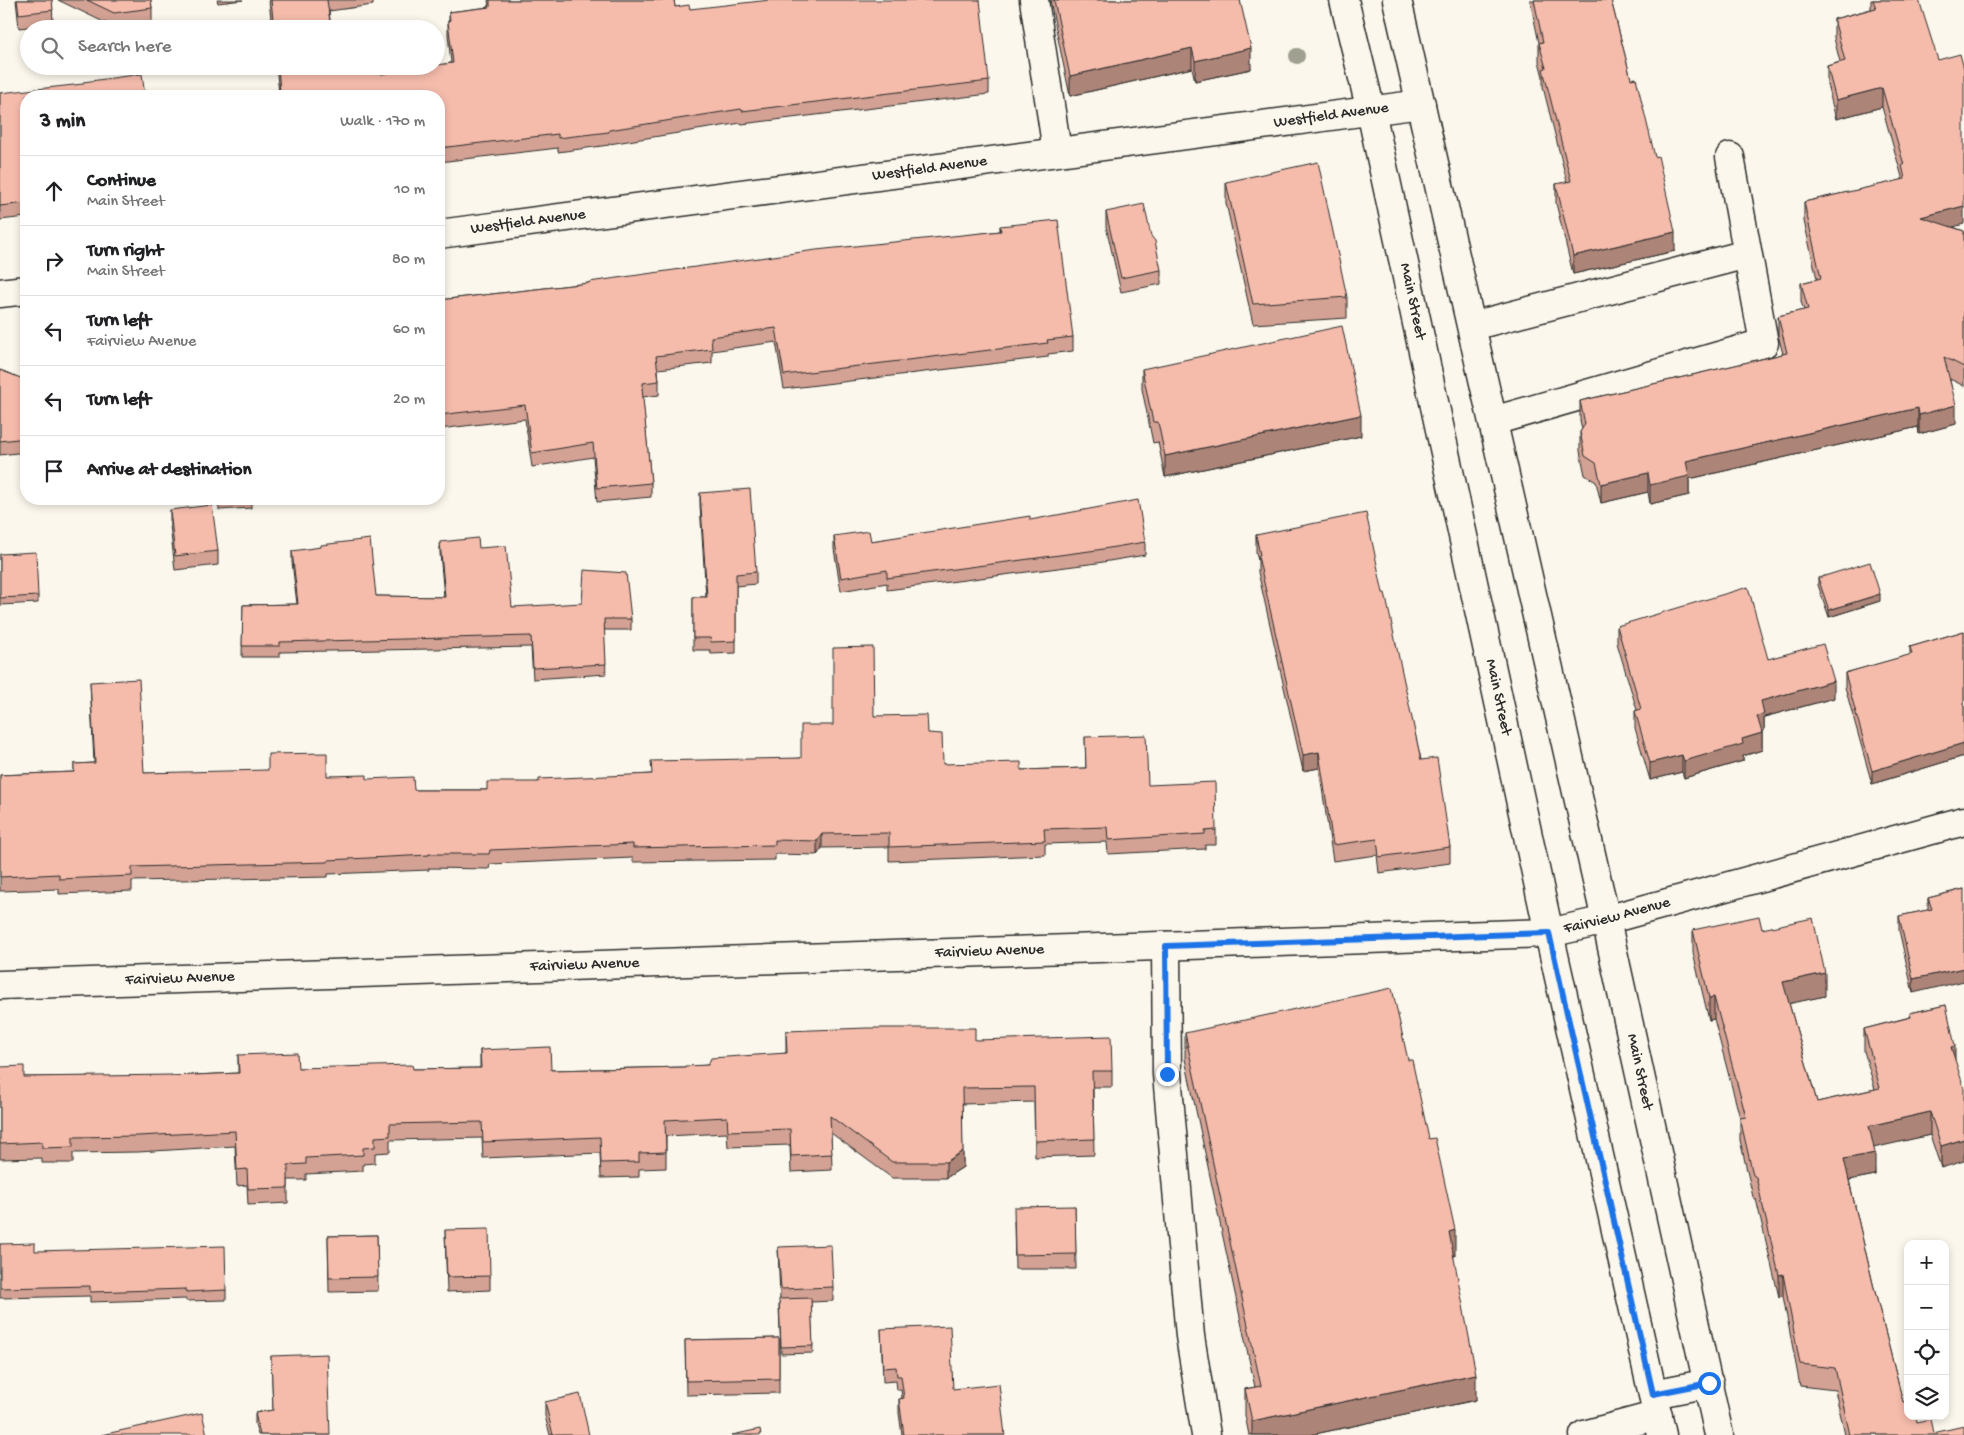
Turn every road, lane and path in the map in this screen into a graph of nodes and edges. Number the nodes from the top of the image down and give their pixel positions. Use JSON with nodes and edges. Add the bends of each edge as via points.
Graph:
{"nodes":[{"id":1,"x":1034,"y":0,"type":"edge"},
{"id":2,"x":1344,"y":0,"type":"edge"},
{"id":3,"x":1397,"y":0,"type":"edge"},
{"id":4,"x":1420,"y":104,"type":"junction"},
{"id":5,"x":1371,"y":111,"type":"junction"},
{"id":6,"x":1057,"y":151,"type":"junction"},
{"id":7,"x":1730,"y":157,"type":"dead end"},
{"id":8,"x":445,"y":233,"type":"edge"},
{"id":9,"x":1747,"y":254,"type":"junction"},
{"id":10,"x":20,"y":291,"type":"edge"},
{"id":11,"x":0,"y":294,"type":"edge"},
{"id":12,"x":1472,"y":326,"type":"junction"},
{"id":13,"x":1493,"y":421,"type":"junction"},
{"id":14,"x":1964,"y":821,"type":"edge"},
{"id":15,"x":1606,"y":920,"type":"junction"},
{"id":16,"x":1549,"y":933,"type":"junction"},
{"id":17,"x":1166,"y":946,"type":"junction"},
{"id":18,"x":0,"y":985,"type":"edge"},
{"id":19,"x":1709,"y":1383,"type":"junction"},
{"id":20,"x":1658,"y":1415,"type":"edge"},
{"id":21,"x":1206,"y":1435,"type":"edge"},
{"id":22,"x":1584,"y":1435,"type":"edge"},
{"id":23,"x":1719,"y":1435,"type":"edge"}],
"edges":[{"from":1,"to":6,"type":"street"},
{"from":2,"to":5,"type":"street","name":"Main Street"},
{"from":3,"to":4,"type":"street","name":"Main Street"},
{"from":4,"to":5,"type":"street","name":"Westfield Avenue"},
{"from":4,"to":12,"type":"street","name":"Main Street"},
{"from":5,"to":6,"type":"street","name":"Westfield Avenue"},
{"from":5,"to":16,"type":"street","name":"Main Street"},
{"from":6,"to":8,"type":"street","name":"Westfield Avenue"},
{"from":7,"to":9,"type":"street"},
{"from":9,"to":12,"type":"street"},
{"from":9,"to":13,"type":"street","via":[[1764,343]]},
{"from":10,"to":11,"type":"street"},
{"from":12,"to":13,"type":"street","name":"Main Street"},
{"from":13,"to":15,"type":"street","name":"Main Street"},
{"from":14,"to":15,"type":"street","name":"Fairview Avenue"},
{"from":15,"to":16,"type":"street","name":"Fairview Avenue"},
{"from":15,"to":19,"type":"street","name":"Main Street"},
{"from":16,"to":17,"type":"street","name":"Fairview Avenue"},
{"from":16,"to":20,"type":"street","name":"Main Street"},
{"from":17,"to":18,"type":"street","name":"Fairview Avenue"},
{"from":17,"to":21,"type":"street","via":[[1167,1074],[1180,1235],[1190,1336]]},
{"from":19,"to":20,"type":"street"},
{"from":19,"to":23,"type":"street","name":"Main Street"},
{"from":20,"to":22,"type":"street"}]}
